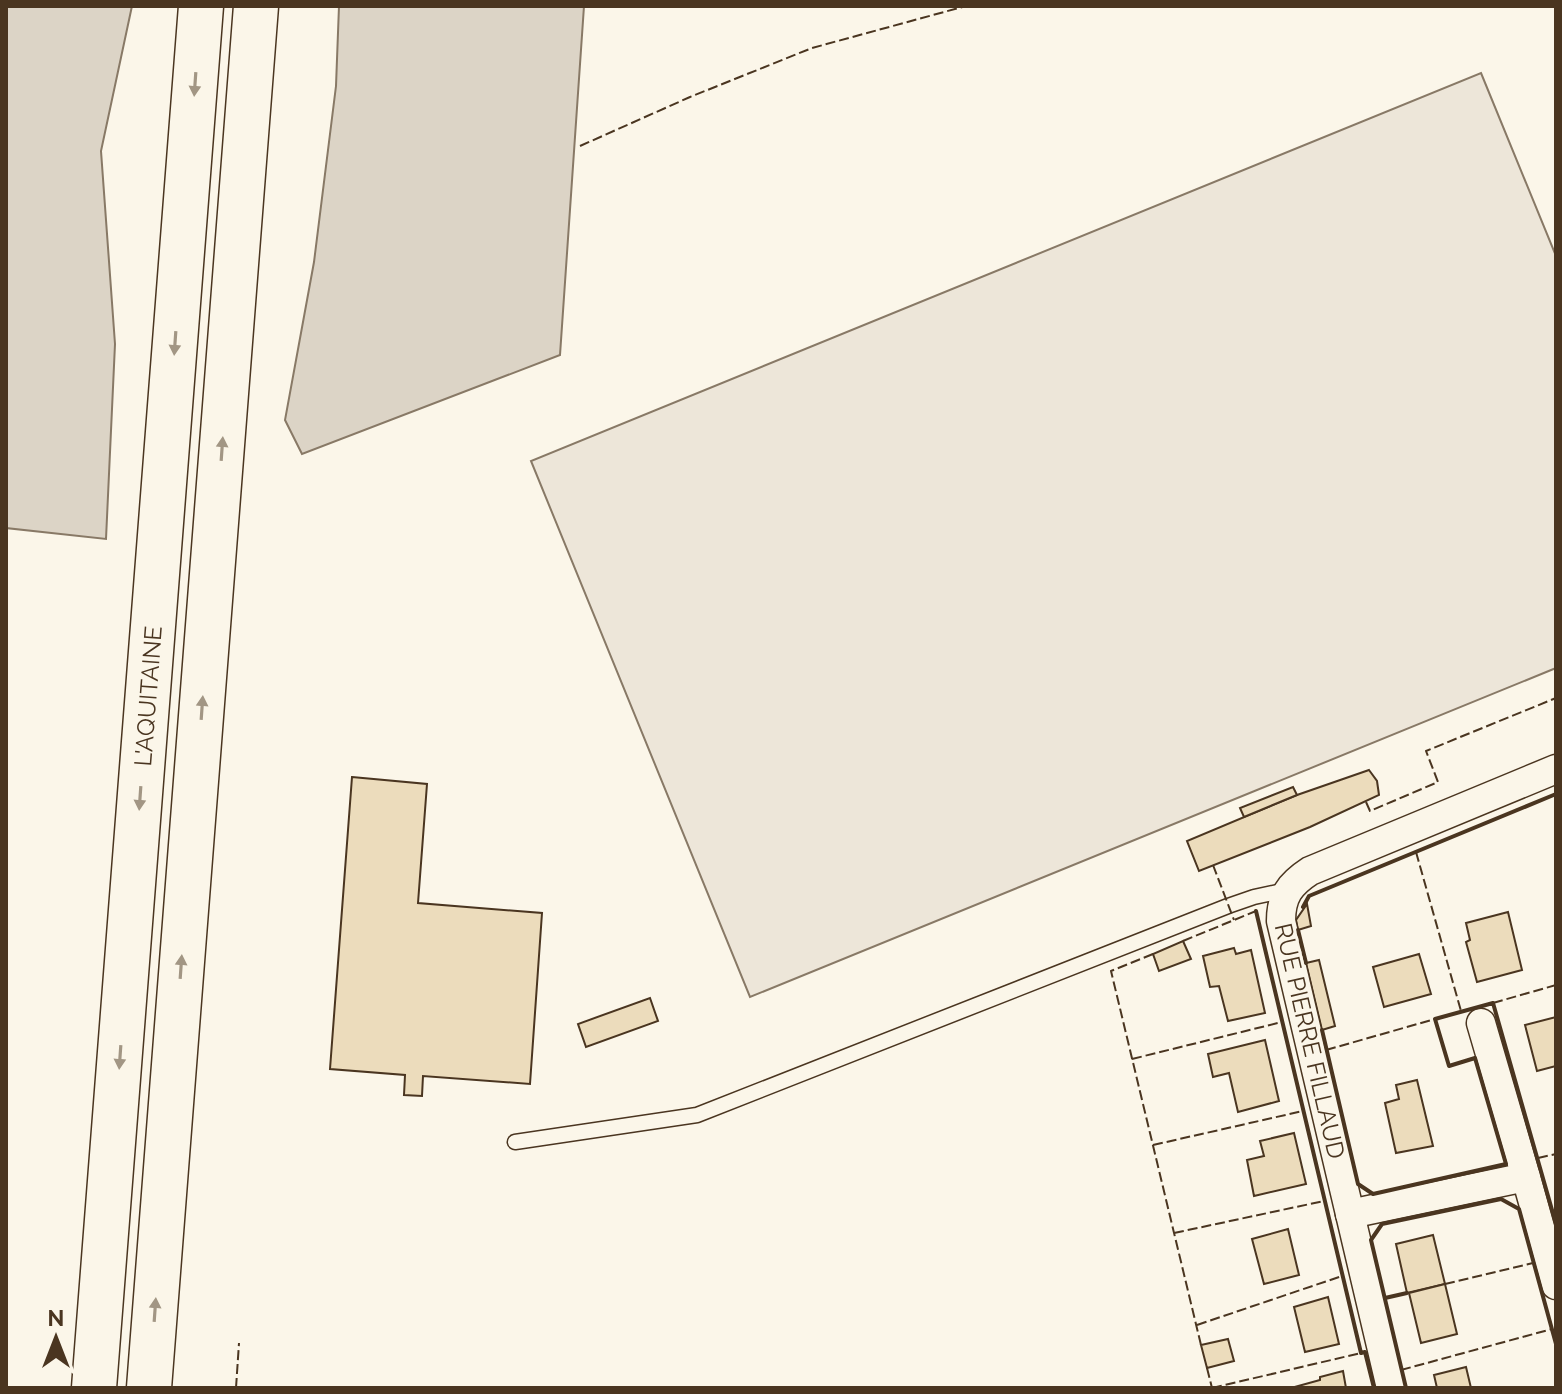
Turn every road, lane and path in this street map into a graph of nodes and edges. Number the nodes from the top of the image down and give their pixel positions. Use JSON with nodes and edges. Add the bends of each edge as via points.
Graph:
{"nodes":[{"id":1,"x":201,"y":6,"type":"edge"},
{"id":2,"x":256,"y":6,"type":"edge"},
{"id":3,"x":1556,"y":769,"type":"edge"},
{"id":4,"x":1287,"y":890,"type":"junction"},
{"id":5,"x":1481,"y":1023,"type":"dead end"},
{"id":6,"x":515,"y":1142,"type":"dead end"},
{"id":7,"x":1526,"y":1177,"type":"junction"},
{"id":8,"x":1350,"y":1214,"type":"junction"},
{"id":9,"x":1556,"y":1285,"type":"edge"},
{"id":10,"x":94,"y":1388,"type":"edge"},
{"id":11,"x":149,"y":1388,"type":"edge"},
{"id":12,"x":1391,"y":1388,"type":"edge"}],
"edges":[{"from":1,"to":10,"type":"highway","name":"L'AQUITAINE","one_way":true},
{"from":11,"to":2,"type":"highway","one_way":true},
{"from":3,"to":4,"type":"street","name":"RUE PIERRE FILLAUD","via":[[1310,871]]},
{"from":4,"to":6,"type":"lane","via":[[1228,906],[697,1115]]},
{"from":4,"to":8,"type":"street","name":"RUE PIERRE FILLAUD","via":[[1281,921]]},
{"from":5,"to":7,"type":"street"},
{"from":7,"to":8,"type":"street"},
{"from":7,"to":9,"type":"street"},
{"from":8,"to":12,"type":"street","name":"RUE PIERRE FILLAUD"}]}
